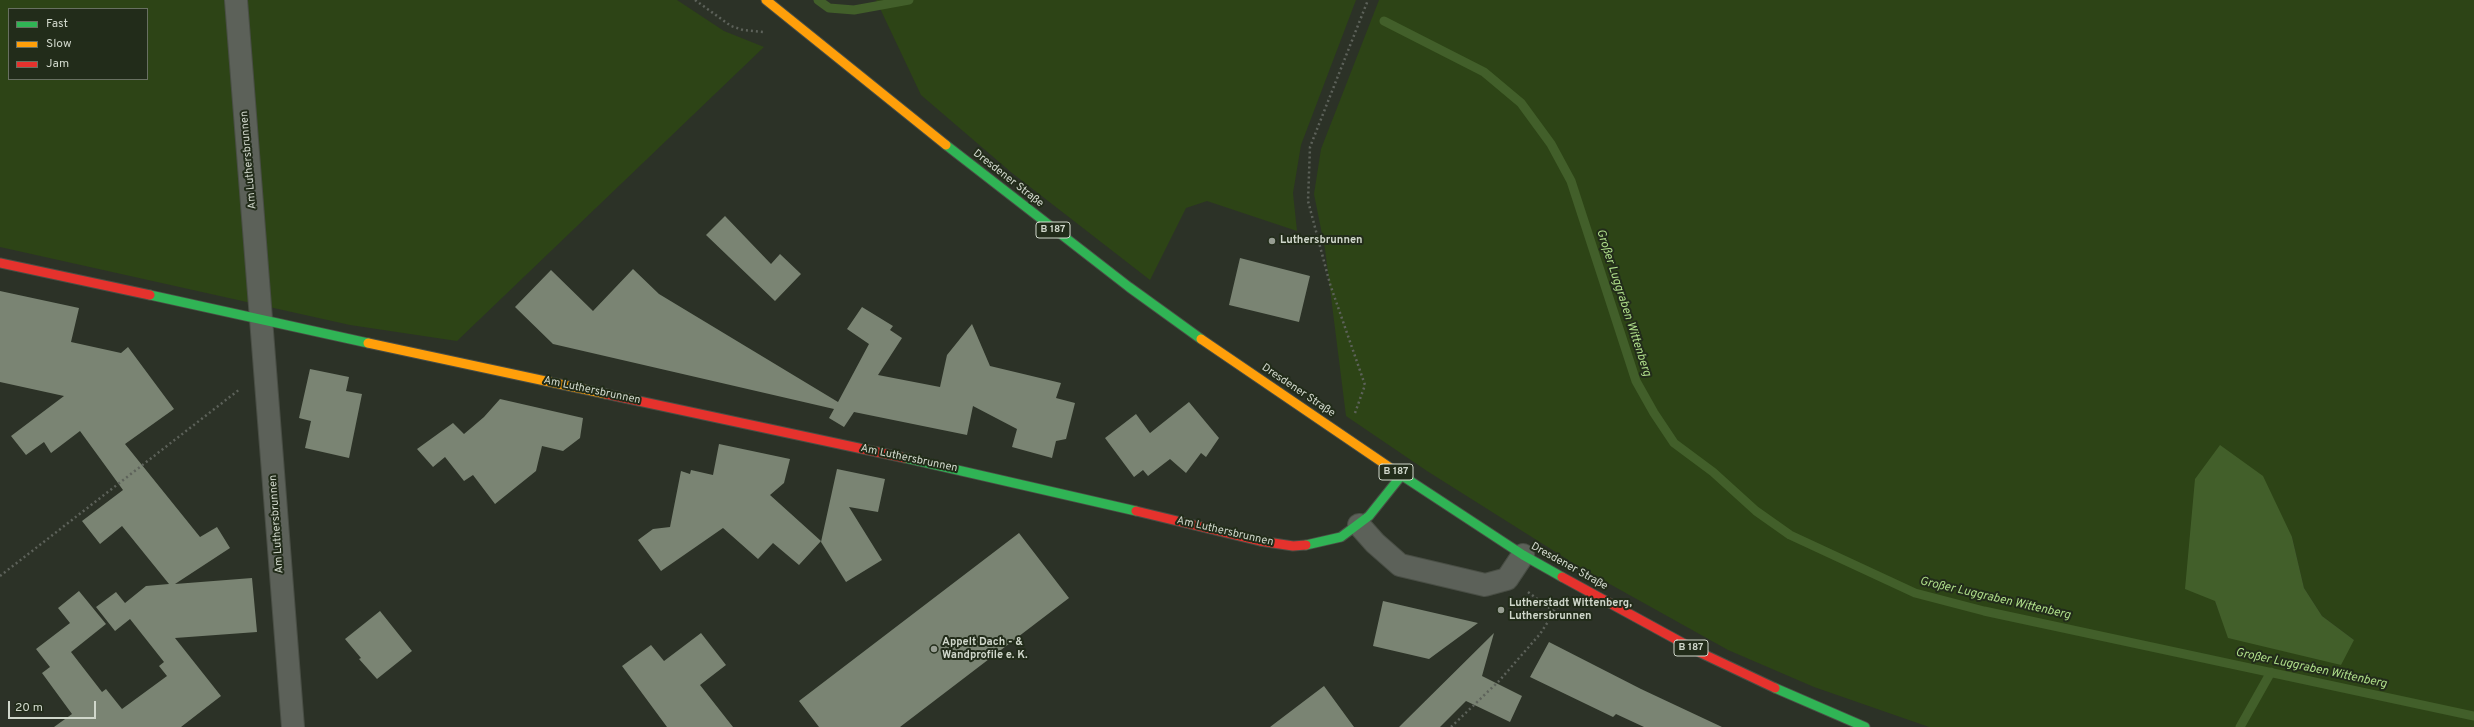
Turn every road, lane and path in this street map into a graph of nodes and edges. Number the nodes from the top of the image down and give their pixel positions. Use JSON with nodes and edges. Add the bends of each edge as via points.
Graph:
{"nodes":[{"id":1,"x":236,"y":0,"type":"edge"},
{"id":2,"x":766,"y":0,"type":"edge"},
{"id":3,"x":1368,"y":0,"type":"edge"},
{"id":4,"x":0,"y":263,"type":"edge"},
{"id":5,"x":263,"y":321,"type":"junction"},
{"id":6,"x":266,"y":379,"type":"junction"},
{"id":7,"x":1347,"y":439,"type":"junction"},
{"id":8,"x":1401,"y":476,"type":"junction"},
{"id":9,"x":1359,"y":525,"type":"junction"},
{"id":10,"x":1523,"y":555,"type":"junction"},
{"id":11,"x":0,"y":576,"type":"edge"},
{"id":12,"x":1573,"y":583,"type":"junction"},
{"id":13,"x":293,"y":727,"type":"edge"},
{"id":14,"x":1451,"y":727,"type":"edge"},
{"id":15,"x":1865,"y":727,"type":"edge"}],
"edges":[{"from":1,"to":5,"type":"street","name":"Am Luthersbrunnen"},
{"from":2,"to":7,"type":"street","name":"Dresdener Straße","number":"B 187","via":[[1062,237],[1176,321]]},
{"from":3,"to":7,"type":"path","via":[[1313,140],[1308,201],[1330,284],[1365,385]]},
{"from":4,"to":5,"type":"street","name":"Am Luthersbrunnen"},
{"from":5,"to":6,"type":"street","name":"Am Luthersbrunnen"},
{"from":5,"to":9,"type":"street","name":"Am Luthersbrunnen","via":[[1010,481],[1260,542],[1293,546],[1313,544],[1336,539]]},
{"from":6,"to":11,"type":"path","via":[[246,385]]},
{"from":6,"to":13,"type":"street","name":"Am Luthersbrunnen"},
{"from":7,"to":8,"type":"street","name":"Dresdener Straße","number":"B 187"},
{"from":8,"to":9,"type":"street","name":"Am Luthersbrunnen","via":[[1379,506]]},
{"from":8,"to":10,"type":"street","name":"Dresdener Straße","number":"B 187"},
{"from":9,"to":10,"type":"street","via":[[1400,565],[1485,585],[1507,579]]},
{"from":10,"to":12,"type":"street","name":"Dresdener Straße","number":"B 187"},
{"from":12,"to":14,"type":"path","via":[[1540,634],[1499,681]]},
{"from":12,"to":15,"type":"street","name":"Dresdener Straße","number":"B 187","via":[[1751,678]]}]}
